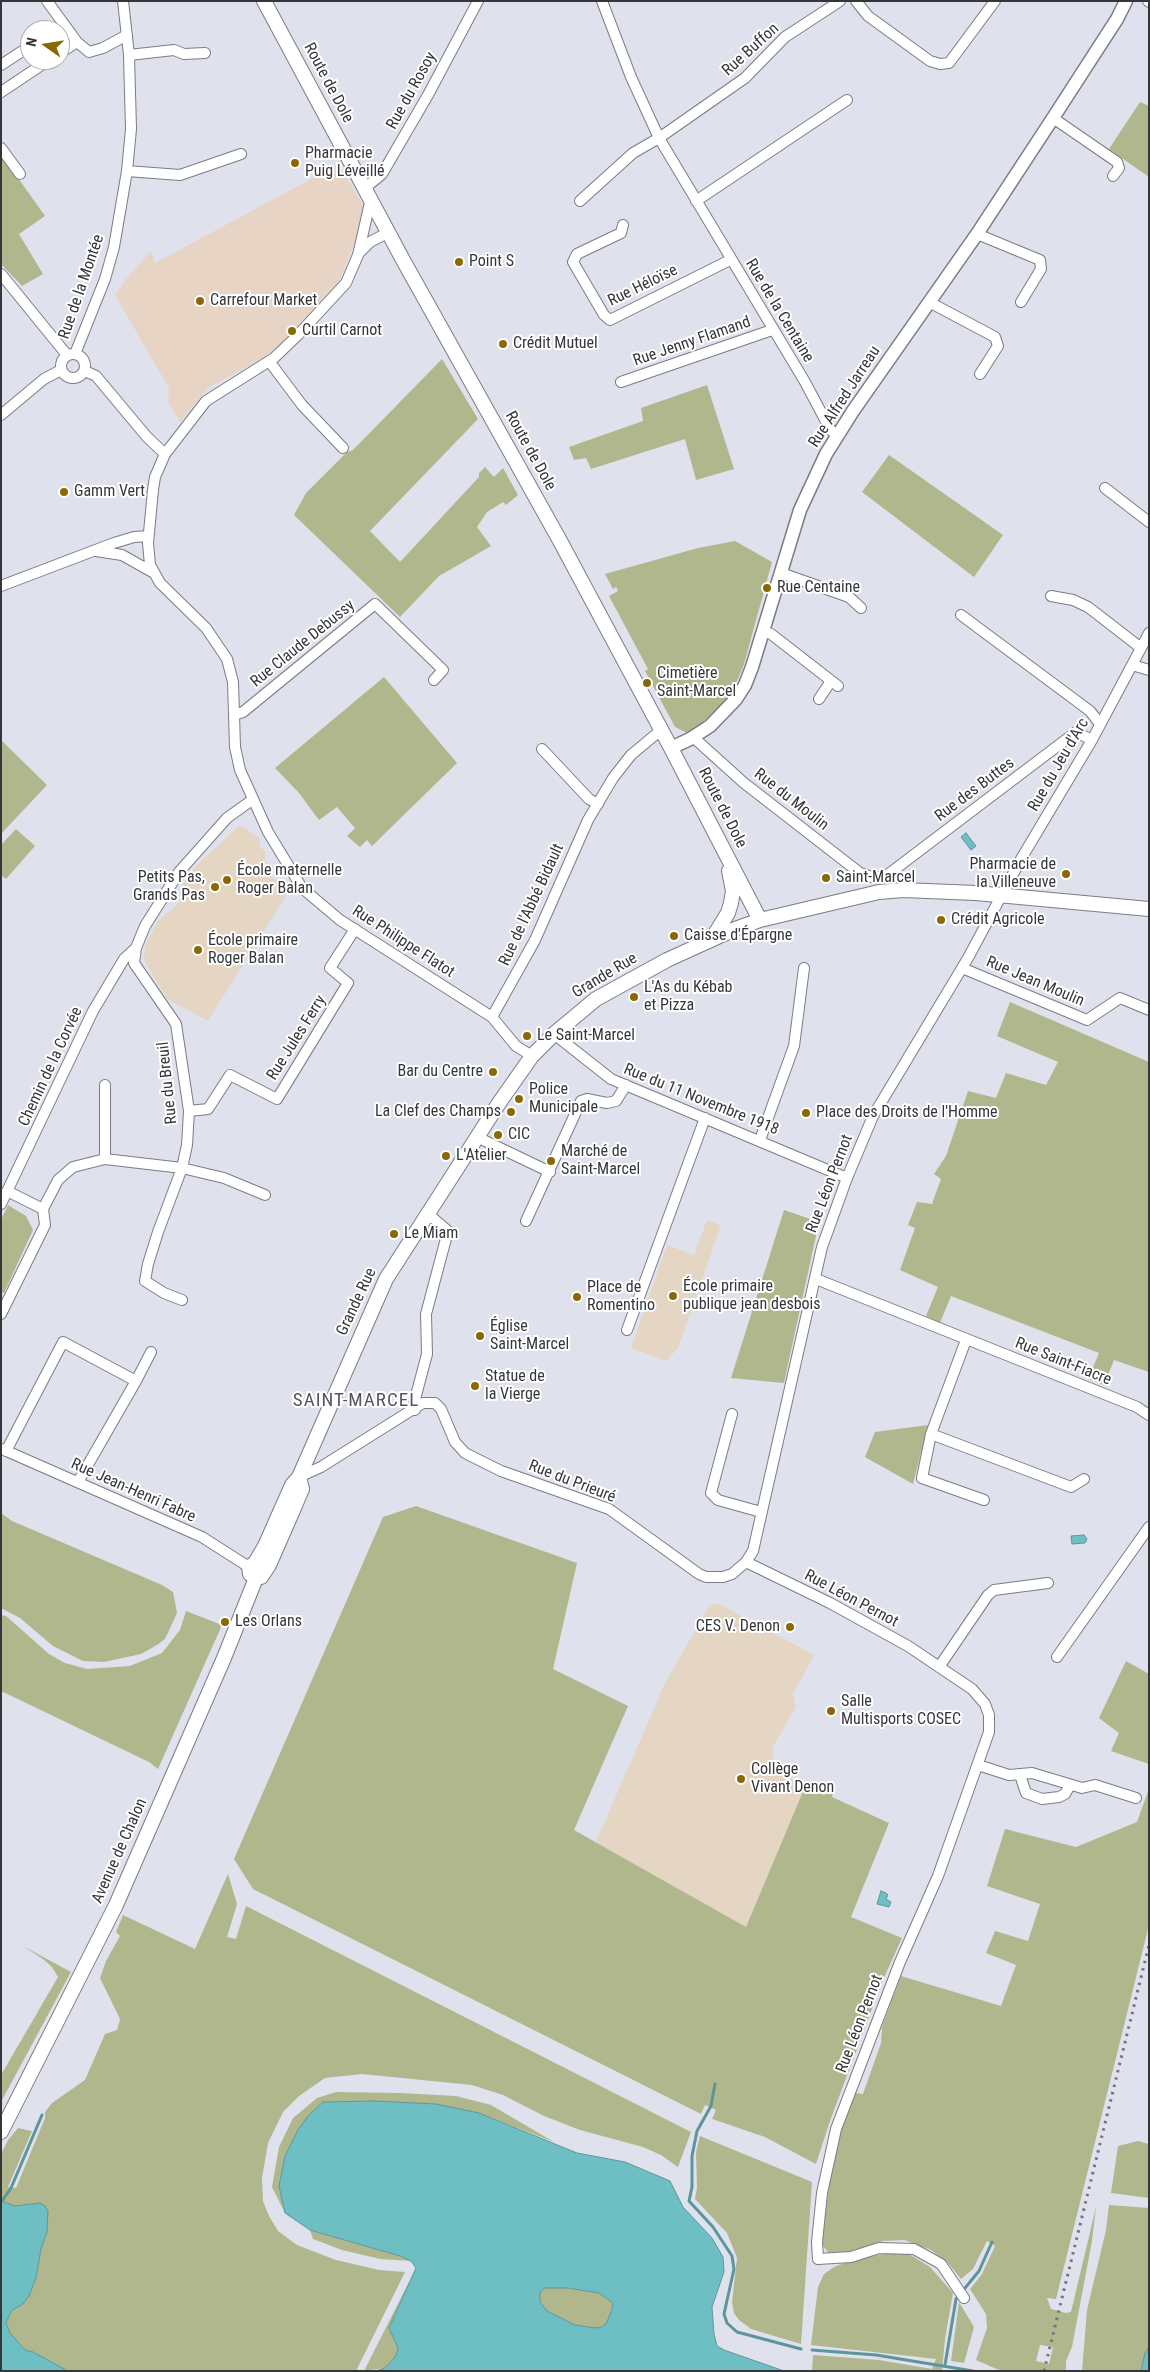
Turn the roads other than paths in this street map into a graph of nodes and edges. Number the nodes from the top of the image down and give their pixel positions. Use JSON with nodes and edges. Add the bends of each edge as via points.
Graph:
{"nodes":[{"id":1,"x":47,"y":1,"type":"edge"},
{"id":2,"x":123,"y":1,"type":"edge"},
{"id":3,"x":264,"y":1,"type":"edge"},
{"id":4,"x":478,"y":1,"type":"edge"},
{"id":5,"x":602,"y":1,"type":"edge"},
{"id":6,"x":840,"y":1,"type":"edge"},
{"id":7,"x":856,"y":1,"type":"edge"},
{"id":8,"x":995,"y":1,"type":"edge"},
{"id":9,"x":1126,"y":1,"type":"edge"},
{"id":10,"x":56,"y":20,"type":"edge"},
{"id":11,"x":127,"y":35,"type":"junction"},
{"id":12,"x":70,"y":36,"type":"edge"},
{"id":13,"x":77,"y":42,"type":"junction"},
{"id":14,"x":70,"y":47,"type":"edge"},
{"id":15,"x":20,"y":53,"type":"edge"},
{"id":16,"x":205,"y":53,"type":"dead end"},
{"id":17,"x":128,"y":54,"type":"junction"},
{"id":18,"x":1,"y":65,"type":"edge"},
{"id":19,"x":35,"y":70,"type":"edge"},
{"id":20,"x":1,"y":92,"type":"edge"},
{"id":21,"x":847,"y":100,"type":"dead end"},
{"id":22,"x":1053,"y":118,"type":"junction"},
{"id":23,"x":659,"y":138,"type":"junction"},
{"id":24,"x":1,"y":148,"type":"edge"},
{"id":25,"x":241,"y":154,"type":"dead end"},
{"id":26,"x":127,"y":171,"type":"junction"},
{"id":27,"x":20,"y":174,"type":"dead end"},
{"id":28,"x":1114,"y":176,"type":"dead end"},
{"id":29,"x":368,"y":193,"type":"junction"},
{"id":30,"x":580,"y":201,"type":"dead end"},
{"id":31,"x":696,"y":201,"type":"junction"},
{"id":32,"x":622,"y":225,"type":"dead end"},
{"id":33,"x":389,"y":232,"type":"junction"},
{"id":34,"x":976,"y":234,"type":"junction"},
{"id":35,"x":358,"y":255,"type":"junction"},
{"id":36,"x":730,"y":260,"type":"junction"},
{"id":37,"x":1,"y":274,"type":"edge"},
{"id":38,"x":930,"y":302,"type":"junction"},
{"id":39,"x":1021,"y":302,"type":"dead end"},
{"id":40,"x":772,"y":330,"type":"junction"},
{"id":41,"x":71,"y":354,"type":"junction"},
{"id":42,"x":269,"y":361,"type":"junction"},
{"id":43,"x":61,"y":370,"type":"junction"},
{"id":44,"x":85,"y":371,"type":"junction"},
{"id":45,"x":980,"y":374,"type":"dead end"},
{"id":46,"x":621,"y":382,"type":"dead end"},
{"id":47,"x":1,"y":415,"type":"edge"},
{"id":48,"x":837,"y":436,"type":"junction"},
{"id":49,"x":343,"y":448,"type":"dead end"},
{"id":50,"x":165,"y":454,"type":"junction"},
{"id":51,"x":1105,"y":488,"type":"dead end"},
{"id":52,"x":1149,"y":522,"type":"edge"},
{"id":53,"x":148,"y":536,"type":"junction"},
{"id":54,"x":95,"y":551,"type":"junction"},
{"id":55,"x":780,"y":573,"type":"junction"},
{"id":56,"x":155,"y":574,"type":"junction"},
{"id":57,"x":1,"y":586,"type":"edge"},
{"id":58,"x":1051,"y":596,"type":"dead end"},
{"id":59,"x":861,"y":608,"type":"dead end"},
{"id":60,"x":961,"y":615,"type":"dead end"},
{"id":61,"x":763,"y":631,"type":"junction"},
{"id":62,"x":1149,"y":633,"type":"edge"},
{"id":63,"x":1141,"y":648,"type":"junction"},
{"id":64,"x":1132,"y":665,"type":"junction"},
{"id":65,"x":1149,"y":670,"type":"edge"},
{"id":66,"x":434,"y":680,"type":"dead end"},
{"id":67,"x":820,"y":699,"type":"dead end"},
{"id":68,"x":234,"y":715,"type":"junction"},
{"id":69,"x":1100,"y":724,"type":"junction"},
{"id":70,"x":662,"y":730,"type":"junction"},
{"id":71,"x":693,"y":737,"type":"junction"},
{"id":72,"x":1092,"y":740,"type":"junction"},
{"id":73,"x":671,"y":748,"type":"junction"},
{"id":74,"x":542,"y":749,"type":"dead end"},
{"id":75,"x":252,"y":800,"type":"junction"},
{"id":76,"x":598,"y":804,"type":"junction"},
{"id":77,"x":725,"y":853,"type":"junction"},
{"id":78,"x":875,"y":878,"type":"joint"},
{"id":79,"x":1001,"y":896,"type":"junction"},
{"id":80,"x":1149,"y":909,"type":"edge"},
{"id":81,"x":760,"y":920,"type":"junction"},
{"id":82,"x":355,"y":929,"type":"junction"},
{"id":83,"x":712,"y":940,"type":"junction"},
{"id":84,"x":136,"y":948,"type":"junction"},
{"id":85,"x":804,"y":968,"type":"dead end"},
{"id":86,"x":962,"y":968,"type":"junction"},
{"id":87,"x":1149,"y":1010,"type":"edge"},
{"id":88,"x":492,"y":1017,"type":"junction"},
{"id":89,"x":554,"y":1034,"type":"junction"},
{"id":90,"x":532,"y":1056,"type":"junction"},
{"id":91,"x":105,"y":1085,"type":"dead end"},
{"id":92,"x":626,"y":1085,"type":"junction"},
{"id":93,"x":189,"y":1111,"type":"junction"},
{"id":94,"x":705,"y":1118,"type":"junction"},
{"id":95,"x":477,"y":1137,"type":"junction"},
{"id":96,"x":760,"y":1140,"type":"junction"},
{"id":97,"x":105,"y":1159,"type":"junction"},
{"id":98,"x":182,"y":1168,"type":"junction"},
{"id":99,"x":550,"y":1172,"type":"junction"},
{"id":100,"x":847,"y":1178,"type":"junction"},
{"id":101,"x":7,"y":1191,"type":"junction"},
{"id":102,"x":265,"y":1195,"type":"dead end"},
{"id":103,"x":1,"y":1204,"type":"edge"},
{"id":104,"x":43,"y":1209,"type":"junction"},
{"id":105,"x":427,"y":1213,"type":"junction"},
{"id":106,"x":526,"y":1221,"type":"dead end"},
{"id":107,"x":816,"y":1279,"type":"junction"},
{"id":108,"x":182,"y":1300,"type":"dead end"},
{"id":109,"x":1,"y":1314,"type":"edge"},
{"id":110,"x":628,"y":1330,"type":"dead end"},
{"id":111,"x":966,"y":1340,"type":"junction"},
{"id":112,"x":151,"y":1352,"type":"dead end"},
{"id":113,"x":136,"y":1381,"type":"junction"},
{"id":114,"x":415,"y":1410,"type":"junction"},
{"id":115,"x":732,"y":1414,"type":"dead end"},
{"id":116,"x":1149,"y":1415,"type":"edge"},
{"id":117,"x":931,"y":1434,"type":"junction"},
{"id":118,"x":4,"y":1450,"type":"edge"},
{"id":119,"x":299,"y":1477,"type":"junction"},
{"id":120,"x":1084,"y":1479,"type":"dead end"},
{"id":121,"x":78,"y":1482,"type":"junction"},
{"id":122,"x":984,"y":1500,"type":"dead end"},
{"id":123,"x":761,"y":1512,"type":"junction"},
{"id":124,"x":1149,"y":1527,"type":"edge"},
{"id":125,"x":744,"y":1564,"type":"junction"},
{"id":126,"x":256,"y":1570,"type":"junction"},
{"id":127,"x":1048,"y":1583,"type":"dead end"},
{"id":128,"x":1057,"y":1657,"type":"dead end"},
{"id":129,"x":939,"y":1667,"type":"junction"},
{"id":130,"x":978,"y":1765,"type":"junction"},
{"id":131,"x":1020,"y":1775,"type":"junction"},
{"id":132,"x":1070,"y":1785,"type":"junction"},
{"id":133,"x":1136,"y":1798,"type":"dead end"},
{"id":134,"x":1,"y":2132,"type":"edge"},
{"id":135,"x":962,"y":2294,"type":"dead end"}],
"edges":[{"from":1,"to":10,"type":"street"},
{"from":2,"to":11,"type":"street","name":"Rue de la Montée"},
{"from":3,"to":29,"type":"main road","name":"Route de Dole"},
{"from":4,"to":29,"type":"street","name":"Rue du Rosoy","via":[[428,95]]},
{"from":5,"to":23,"type":"street","name":"Rue de la Centaine","via":[[631,78]]},
{"from":6,"to":23,"type":"street","name":"Rue Buffon","via":[[785,37],[745,78]]},
{"from":7,"to":8,"type":"street","via":[[868,16],[930,61],[940,64],[949,63]]},
{"from":9,"to":22,"type":"street","name":"Rue Alfred Jarreau","via":[[1118,19]]},
{"from":11,"to":13,"type":"street","via":[[89,52]]},
{"from":11,"to":17,"type":"street","name":"Rue de la Montée"},
{"from":12,"to":13,"type":"street"},
{"from":13,"to":14,"type":"street"},
{"from":15,"to":18,"type":"street"},
{"from":16,"to":17,"type":"street","via":[[184,54],[174,50]]},
{"from":17,"to":26,"type":"street","name":"Rue de la Montée","via":[[131,129]]},
{"from":19,"to":20,"type":"street"},
{"from":21,"to":31,"type":"street"},
{"from":22,"to":28,"type":"street","via":[[1118,162],[1119,168]]},
{"from":22,"to":34,"type":"street","name":"Rue Alfred Jarreau"},
{"from":23,"to":30,"type":"street","via":[[633,153]]},
{"from":23,"to":31,"type":"street","name":"Rue de la Centaine"},
{"from":24,"to":27,"type":"street"},
{"from":25,"to":26,"type":"street","via":[[180,174]]},
{"from":26,"to":41,"type":"street","name":"Rue de la Montée","via":[[105,279]]},
{"from":29,"to":33,"type":"main road","name":"Route de Dole"},
{"from":29,"to":35,"type":"street"},
{"from":31,"to":36,"type":"street","name":"Rue de la Centaine"},
{"from":32,"to":36,"type":"street","name":"Rue Héloïse","via":[[621,233],[577,254],[573,262],[610,320]]},
{"from":33,"to":35,"type":"street","via":[[370,242]]},
{"from":33,"to":70,"type":"main road","name":"Route de Dole"},
{"from":34,"to":38,"type":"street","name":"Rue Alfred Jarreau"},
{"from":34,"to":39,"type":"street","via":[[1040,260],[1041,269]]},
{"from":35,"to":42,"type":"street","name":"Rue Philippe Flatot","via":[[346,283]]},
{"from":36,"to":40,"type":"street","name":"Rue de la Centaine"},
{"from":37,"to":41,"type":"street"},
{"from":38,"to":45,"type":"street","via":[[995,337],[998,346]]},
{"from":38,"to":48,"type":"street","name":"Rue Alfred Jarreau"},
{"from":40,"to":46,"type":"street","name":"Rue Jenny Flamand"},
{"from":40,"to":48,"type":"street","name":"Rue de la Centaine"},
{"from":41,"to":43,"type":"street","via":[[62,360]]},
{"from":41,"to":44,"type":"street","via":[[84,360]]},
{"from":42,"to":49,"type":"street","via":[[302,405]]},
{"from":42,"to":50,"type":"street","name":"Rue Philippe Flatot","via":[[206,400]]},
{"from":43,"to":44,"type":"street","via":[[73,379]]},
{"from":43,"to":47,"type":"street","via":[[44,379]]},
{"from":44,"to":50,"type":"street","via":[[96,376]]},
{"from":48,"to":55,"type":"street","name":"Rue Alfred Jarreau","via":[[800,510]]},
{"from":50,"to":53,"type":"street","name":"Rue Philippe Flatot","via":[[155,477]]},
{"from":51,"to":52,"type":"street"},
{"from":53,"to":54,"type":"street","via":[[134,537]]},
{"from":53,"to":56,"type":"street","name":"Rue Philippe Flatot","via":[[150,564]]},
{"from":54,"to":56,"type":"street","via":[[122,555]]},
{"from":54,"to":57,"type":"street"},
{"from":55,"to":59,"type":"street","via":[[849,597]]},
{"from":55,"to":61,"type":"street","name":"Rue Alfred Jarreau"},
{"from":56,"to":68,"type":"street","name":"Rue Philippe Flatot","via":[[160,583],[206,628],[227,659],[233,682]]},
{"from":58,"to":63,"type":"street","via":[[1088,607]]},
{"from":60,"to":69,"type":"street","via":[[1090,711]]},
{"from":61,"to":67,"type":"street","via":[[835,684]]},
{"from":61,"to":71,"type":"street","name":"Rue Alfred Jarreau","via":[[752,667],[736,699],[710,726]]},
{"from":62,"to":63,"type":"street","name":"Rue du Jeu d'Arc"},
{"from":63,"to":64,"type":"street","name":"Rue du Jeu d'Arc"},
{"from":64,"to":65,"type":"street"},
{"from":64,"to":69,"type":"street","name":"Rue du Jeu d'Arc"},
{"from":66,"to":68,"type":"street","name":"Rue Claude Debussy","via":[[443,670],[375,604],[243,712]]},
{"from":68,"to":75,"type":"street","name":"Rue Philippe Flatot","via":[[235,747]]},
{"from":69,"to":72,"type":"street","name":"Rue du Jeu d'Arc"},
{"from":70,"to":73,"type":"main road","name":"Route de Dole"},
{"from":70,"to":76,"type":"street","name":"Rue de l'Abbé Bidault","via":[[631,754]]},
{"from":71,"to":73,"type":"street","name":"Rue Alfred Jarreau"},
{"from":71,"to":78,"type":"street","name":"Rue du Moulin","via":[[744,783],[860,873]]},
{"from":72,"to":78,"type":"street","name":"Rue des Buttes","via":[[1076,732],[886,876]]},
{"from":72,"to":79,"type":"street","name":"Rue du Jeu d'Arc"},
{"from":73,"to":77,"type":"main road","name":"Route de Dole"},
{"from":74,"to":76,"type":"street","via":[[589,799]]},
{"from":75,"to":82,"type":"street","name":"Rue Philippe Flatot","via":[[302,888]]},
{"from":75,"to":84,"type":"street","via":[[227,818],[179,872],[145,926]]},
{"from":76,"to":88,"type":"street","name":"Rue de l'Abbé Bidault","via":[[535,940]]},
{"from":77,"to":81,"type":"main road","name":"Route de Dole"},
{"from":77,"to":83,"type":"main road","via":[[731,880],[731,903]]},
{"from":79,"to":80,"type":"main road","name":"Grande Rue"},
{"from":79,"to":81,"type":"main road","name":"Grande Rue","via":[[930,891],[879,892]]},
{"from":79,"to":86,"type":"street","name":"Rue Léon Pernot"},
{"from":81,"to":83,"type":"main road","name":"Grande Rue"},
{"from":82,"to":88,"type":"street","name":"Rue Philippe Flatot"},
{"from":82,"to":93,"type":"street","name":"Rue Jules Ferry","via":[[330,968],[348,983],[277,1099],[230,1074],[208,1109]]},
{"from":83,"to":89,"type":"main road","name":"Grande Rue","via":[[596,998]]},
{"from":84,"to":93,"type":"street","name":"Rue du Breuil","via":[[134,963],[176,1024]]},
{"from":84,"to":101,"type":"street","name":"Chemin de la Corvée","via":[[124,959],[94,1011]]},
{"from":85,"to":96,"type":"street","via":[[794,1046]]},
{"from":86,"to":87,"type":"street","name":"Rue Jean Moulin","via":[[1087,1020],[1120,998]]},
{"from":86,"to":100,"type":"street","name":"Rue Léon Pernot","via":[[873,1116]]},
{"from":88,"to":90,"type":"street","name":"Rue Philippe Flatot","via":[[516,1046]]},
{"from":89,"to":90,"type":"main road","name":"Grande Rue"},
{"from":89,"to":92,"type":"street","name":"Rue du 11 Novembre 1918","via":[[611,1079]]},
{"from":90,"to":95,"type":"main road","name":"Grande Rue"},
{"from":91,"to":97,"type":"street"},
{"from":92,"to":94,"type":"street","name":"Rue du 11 Novembre 1918"},
{"from":92,"to":99,"type":"street","via":[[616,1101],[581,1101]]},
{"from":93,"to":98,"type":"street","name":"Rue du Breuil"},
{"from":94,"to":96,"type":"street","name":"Rue du 11 Novembre 1918"},
{"from":94,"to":110,"type":"street"},
{"from":95,"to":99,"type":"street"},
{"from":95,"to":105,"type":"main road","name":"Grande Rue"},
{"from":96,"to":100,"type":"street","name":"Rue du 11 Novembre 1918"},
{"from":97,"to":98,"type":"street"},
{"from":97,"to":104,"type":"street","via":[[73,1167],[58,1180]]},
{"from":98,"to":102,"type":"street","via":[[224,1178]]},
{"from":98,"to":108,"type":"street","name":"Rue du Breuil","via":[[148,1264],[146,1281]]},
{"from":99,"to":106,"type":"street"},
{"from":100,"to":107,"type":"street","name":"Rue Léon Pernot","via":[[825,1240]]},
{"from":101,"to":103,"type":"street","name":"Chemin de la Corvée"},
{"from":101,"to":104,"type":"street"},
{"from":104,"to":109,"type":"street","via":[[45,1225]]},
{"from":105,"to":114,"type":"street","via":[[448,1231],[426,1314],[427,1354]]},
{"from":105,"to":119,"type":"main road","name":"Grande Rue","via":[[386,1279]]},
{"from":107,"to":111,"type":"street","name":"Rue Saint-Fiacre"},
{"from":107,"to":123,"type":"street","name":"Rue Léon Pernot"},
{"from":111,"to":116,"type":"street","name":"Rue Saint-Fiacre","via":[[1137,1407]]},
{"from":111,"to":117,"type":"street"},
{"from":112,"to":113,"type":"street"},
{"from":113,"to":118,"type":"street","via":[[63,1342]]},
{"from":113,"to":121,"type":"street"},
{"from":114,"to":119,"type":"street"},
{"from":114,"to":125,"type":"street","name":"Rue du Prieuré","via":[[423,1403],[435,1403],[441,1409],[455,1442],[465,1453],[501,1471],[609,1509],[706,1577],[723,1577]]},
{"from":115,"to":123,"type":"street","via":[[711,1493],[718,1500]]},
{"from":117,"to":120,"type":"street","via":[[1071,1487]]},
{"from":117,"to":122,"type":"street","via":[[922,1478]]},
{"from":118,"to":121,"type":"street","name":"Rue Jean-Henri Fabre"},
{"from":119,"to":126,"type":"main road","name":"Grande Rue","via":[[292,1485]]},
{"from":121,"to":126,"type":"street","name":"Rue Jean-Henri Fabre","via":[[202,1538]]},
{"from":123,"to":125,"type":"street","name":"Rue Léon Pernot","via":[[753,1551]]},
{"from":124,"to":128,"type":"street"},
{"from":125,"to":129,"type":"street","name":"Rue Léon Pernot","via":[[860,1620]]},
{"from":126,"to":134,"type":"main road","name":"Avenue de Chalon","via":[[224,1658],[116,1905]]},
{"from":127,"to":129,"type":"street","via":[[994,1590]]},
{"from":129,"to":130,"type":"street","name":"Rue Léon Pernot","via":[[972,1689],[990,1715],[989,1732]]},
{"from":130,"to":131,"type":"street","via":[[1009,1775]]},
{"from":130,"to":135,"type":"street","name":"Rue Léon Pernot","via":[[938,1876],[900,1962],[836,2129],[822,2193],[818,2242],[818,2259],[851,2257],[879,2248],[914,2249],[941,2264]]},
{"from":131,"to":132,"type":"street","via":[[1032,1773]]},
{"from":131,"to":132,"type":"street","via":[[1026,1793],[1042,1799],[1060,1797]]},
{"from":132,"to":133,"type":"street","via":[[1082,1788],[1095,1786]]}]}
